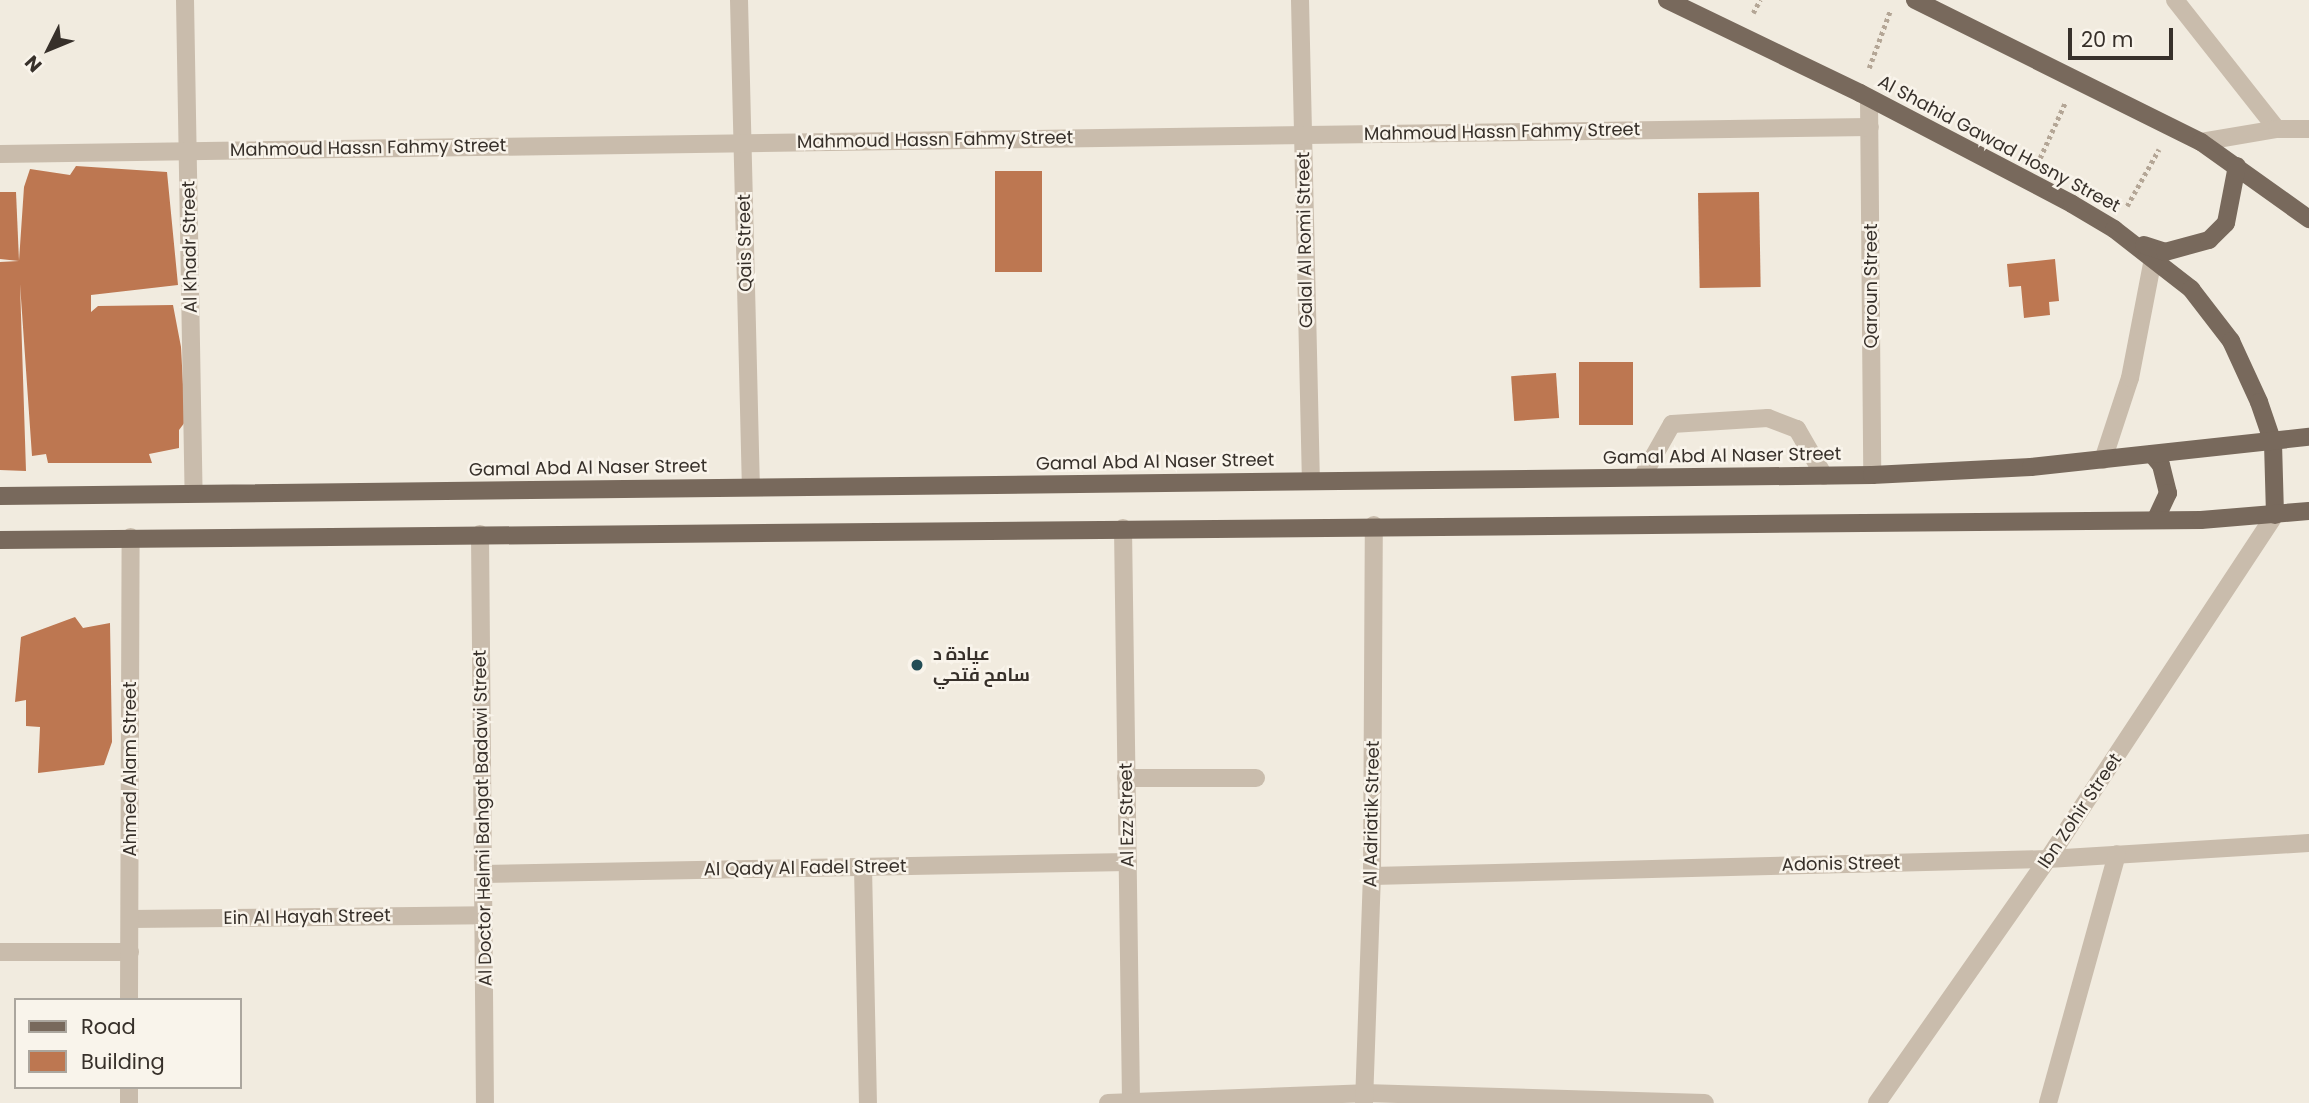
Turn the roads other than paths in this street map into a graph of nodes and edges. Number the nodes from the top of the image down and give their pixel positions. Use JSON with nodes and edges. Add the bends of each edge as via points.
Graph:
{"nodes":[{"id":1,"x":185,"y":0,"type":"edge"},
{"id":2,"x":740,"y":0,"type":"edge"},
{"id":3,"x":1300,"y":0,"type":"edge"},
{"id":4,"x":1667,"y":0,"type":"edge"},
{"id":5,"x":1915,"y":0,"type":"edge"},
{"id":6,"x":2175,"y":0,"type":"edge"},
{"id":7,"x":1865,"y":95,"type":"junction"},
{"id":8,"x":1870,"y":127,"type":"junction"},
{"id":9,"x":2277,"y":129,"type":"junction"},
{"id":10,"x":2309,"y":129,"type":"edge"},
{"id":11,"x":1303,"y":135,"type":"junction"},
{"id":12,"x":2201,"y":142,"type":"junction"},
{"id":13,"x":743,"y":143,"type":"junction"},
{"id":14,"x":188,"y":151,"type":"junction"},
{"id":15,"x":0,"y":154,"type":"edge"},
{"id":16,"x":2236,"y":166,"type":"junction"},
{"id":17,"x":2309,"y":219,"type":"edge"},
{"id":18,"x":2121,"y":234,"type":"junction"},
{"id":19,"x":2153,"y":258,"type":"junction"},
{"id":20,"x":2309,"y":437,"type":"edge"},
{"id":21,"x":2273,"y":443,"type":"junction"},
{"id":22,"x":2152,"y":454,"type":"junction"},
{"id":23,"x":2103,"y":460,"type":"junction"},
{"id":24,"x":1872,"y":475,"type":"junction"},
{"id":25,"x":1824,"y":476,"type":"junction"},
{"id":26,"x":1642,"y":477,"type":"junction"},
{"id":27,"x":1311,"y":481,"type":"junction"},
{"id":28,"x":751,"y":487,"type":"junction"},
{"id":29,"x":194,"y":493,"type":"junction"},
{"id":30,"x":0,"y":496,"type":"edge"},
{"id":31,"x":2309,"y":511,"type":"edge"},
{"id":32,"x":2275,"y":515,"type":"junction"},
{"id":33,"x":2156,"y":519,"type":"junction"},
{"id":34,"x":1374,"y":525,"type":"junction"},
{"id":35,"x":1123,"y":528,"type":"junction"},
{"id":36,"x":480,"y":534,"type":"junction"},
{"id":37,"x":131,"y":537,"type":"junction"},
{"id":38,"x":0,"y":540,"type":"edge"},
{"id":39,"x":1126,"y":778,"type":"junction"},
{"id":40,"x":1256,"y":778,"type":"dead end"},
{"id":41,"x":2309,"y":842,"type":"edge"},
{"id":42,"x":2117,"y":854,"type":"junction"},
{"id":43,"x":2048,"y":859,"type":"junction"},
{"id":44,"x":1128,"y":862,"type":"junction"},
{"id":45,"x":863,"y":867,"type":"junction"},
{"id":46,"x":483,"y":874,"type":"junction"},
{"id":47,"x":1371,"y":876,"type":"junction"},
{"id":48,"x":484,"y":915,"type":"junction"},
{"id":49,"x":130,"y":919,"type":"junction"},
{"id":50,"x":0,"y":952,"type":"edge"},
{"id":51,"x":130,"y":952,"type":"junction"},
{"id":52,"x":129,"y":998,"type":"edge"},
{"id":53,"x":1364,"y":1098,"type":"edge"},
{"id":54,"x":485,"y":1103,"type":"edge"},
{"id":55,"x":868,"y":1103,"type":"edge"},
{"id":56,"x":1108,"y":1103,"type":"edge"},
{"id":57,"x":1131,"y":1103,"type":"edge"},
{"id":58,"x":1705,"y":1103,"type":"edge"},
{"id":59,"x":1877,"y":1103,"type":"edge"},
{"id":60,"x":2048,"y":1103,"type":"edge"}],
"edges":[{"from":1,"to":14,"type":"street","name":"Al Khadr Street"},
{"from":2,"to":13,"type":"street","name":"Qais Street"},
{"from":3,"to":11,"type":"street","name":"Galal Al Romi Street"},
{"from":4,"to":7,"type":"main road","name":"Al Shahid Gawad Hosny Street"},
{"from":5,"to":12,"type":"main road"},
{"from":6,"to":9,"type":"street"},
{"from":7,"to":8,"type":"street","name":"Qaroun Street"},
{"from":7,"to":18,"type":"main road","name":"Al Shahid Gawad Hosny Street"},
{"from":8,"to":11,"type":"street","name":"Mahmoud Hassn Fahmy Street"},
{"from":8,"to":24,"type":"street","name":"Qaroun Street"},
{"from":9,"to":10,"type":"street"},
{"from":9,"to":12,"type":"street"},
{"from":11,"to":13,"type":"street","name":"Mahmoud Hassn Fahmy Street"},
{"from":11,"to":27,"type":"street","name":"Galal Al Romi Street"},
{"from":12,"to":16,"type":"main road"},
{"from":13,"to":14,"type":"street","name":"Mahmoud Hassn Fahmy Street"},
{"from":13,"to":28,"type":"street","name":"Qais Street"},
{"from":14,"to":15,"type":"street","name":"Mahmoud Hassn Fahmy Street"},
{"from":14,"to":29,"type":"street","name":"Al Khadr Street"},
{"from":16,"to":17,"type":"main road"},
{"from":16,"to":18,"type":"main road","via":[[2227,223],[2209,240],[2165,252]]},
{"from":18,"to":19,"type":"main road","name":"Al Shahid Gawad Hosny Street"},
{"from":19,"to":21,"type":"main road","name":"Al Shahid Gawad Hosny Street","via":[[2190,289],[2231,341]]},
{"from":19,"to":23,"type":"street","via":[[2130,378]]},
{"from":20,"to":21,"type":"main road","name":"Gamal Abd Al Naser Street"},
{"from":21,"to":22,"type":"main road","name":"Gamal Abd Al Naser Street"},
{"from":21,"to":32,"type":"main road","name":"Al Shahid Gawad Hosny Street"},
{"from":22,"to":23,"type":"main road","name":"Gamal Abd Al Naser Street"},
{"from":22,"to":33,"type":"main road","via":[[2161,466],[2168,493]]},
{"from":23,"to":24,"type":"main road","name":"Gamal Abd Al Naser Street"},
{"from":24,"to":25,"type":"main road","name":"Gamal Abd Al Naser Street"},
{"from":25,"to":26,"type":"main road","name":"Gamal Abd Al Naser Street"},
{"from":25,"to":26,"type":"street","via":[[1797,429],[1768,418],[1672,424]]},
{"from":26,"to":27,"type":"main road","name":"Gamal Abd Al Naser Street"},
{"from":27,"to":28,"type":"main road","name":"Gamal Abd Al Naser Street"},
{"from":28,"to":29,"type":"main road","name":"Gamal Abd Al Naser Street"},
{"from":29,"to":30,"type":"main road","name":"Gamal Abd Al Naser Street"},
{"from":31,"to":32,"type":"main road"},
{"from":32,"to":33,"type":"main road"},
{"from":32,"to":43,"type":"street","name":"Ibn Zohir Street"},
{"from":33,"to":34,"type":"main road"},
{"from":34,"to":35,"type":"main road"},
{"from":34,"to":47,"type":"street","name":"Al Adriatik Street"},
{"from":35,"to":36,"type":"main road"},
{"from":35,"to":39,"type":"street","name":"Al Ezz Street"},
{"from":36,"to":37,"type":"main road"},
{"from":36,"to":46,"type":"street","name":"Al Doctor Helmi Bahgat Badawi Street"},
{"from":37,"to":38,"type":"main road"},
{"from":37,"to":49,"type":"street","name":"Ahmed Alam Street"},
{"from":39,"to":40,"type":"street"},
{"from":39,"to":44,"type":"street","name":"Al Ezz Street"},
{"from":41,"to":42,"type":"street","name":"Adonis Street"},
{"from":42,"to":43,"type":"street","name":"Adonis Street"},
{"from":42,"to":60,"type":"street"},
{"from":43,"to":47,"type":"street","name":"Adonis Street"},
{"from":43,"to":59,"type":"street","name":"Ibn Zohir Street"},
{"from":44,"to":45,"type":"street","name":"Al Qady Al Fadel Street"},
{"from":44,"to":57,"type":"street","name":"Al Ezz Street"},
{"from":45,"to":46,"type":"street","name":"Al Qady Al Fadel Street"},
{"from":45,"to":55,"type":"street"},
{"from":46,"to":48,"type":"street","name":"Al Doctor Helmi Bahgat Badawi Street"},
{"from":47,"to":53,"type":"street","name":"Al Adriatik Street"},
{"from":48,"to":49,"type":"street","name":"Ein Al Hayah Street"},
{"from":48,"to":54,"type":"street","name":"Al Doctor Helmi Bahgat Badawi Street"},
{"from":49,"to":51,"type":"street","name":"Ahmed Alam Street"},
{"from":50,"to":51,"type":"street"},
{"from":51,"to":52,"type":"street","name":"Ahmed Alam Street"},
{"from":53,"to":57,"type":"street"},
{"from":53,"to":58,"type":"street"},
{"from":56,"to":57,"type":"street"}]}
